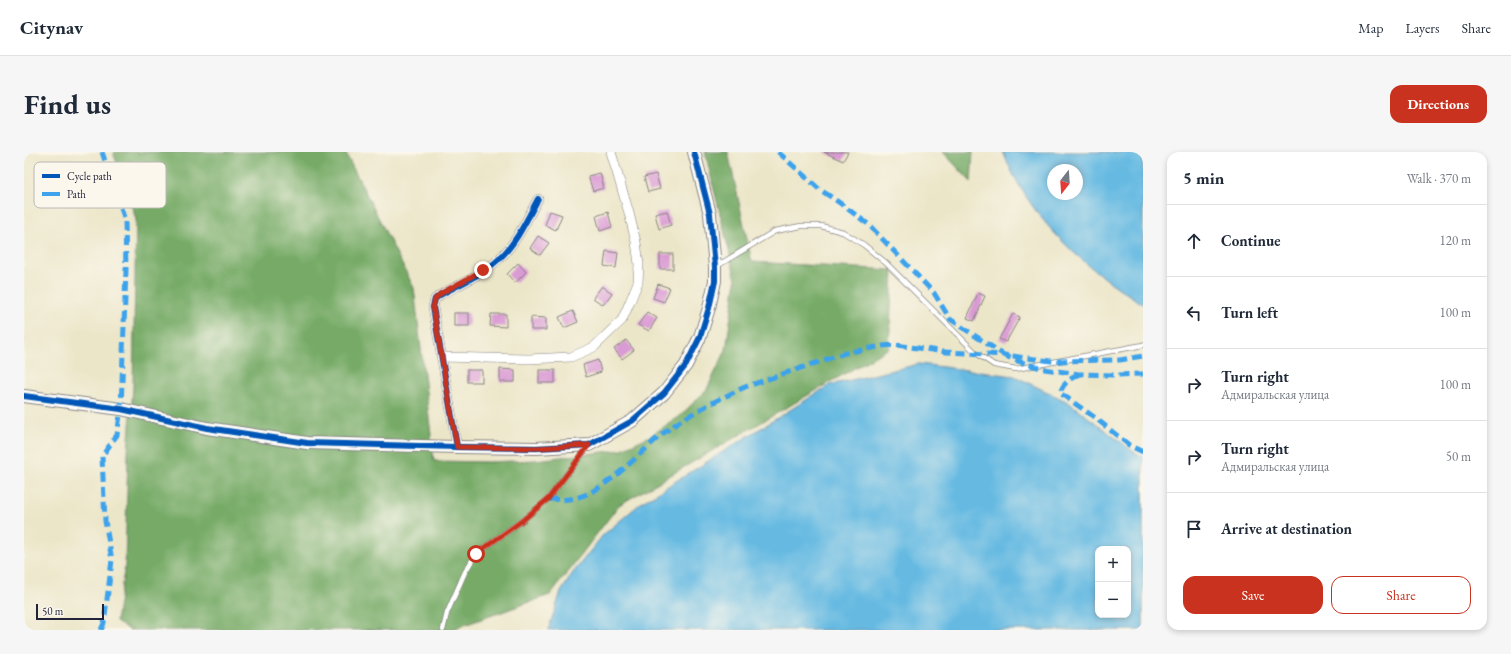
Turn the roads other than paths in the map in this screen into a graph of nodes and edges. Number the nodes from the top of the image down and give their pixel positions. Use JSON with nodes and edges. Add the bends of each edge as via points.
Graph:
{"nodes":[{"id":1,"x":611,"y":152,"type":"edge"},
{"id":2,"x":694,"y":152,"type":"edge"},
{"id":3,"x":538,"y":199,"type":"dead end"},
{"id":4,"x":715,"y":267,"type":"junction"},
{"id":5,"x":1143,"y":345,"type":"edge"},
{"id":6,"x":441,"y":357,"type":"junction"},
{"id":7,"x":24,"y":396,"type":"edge"},
{"id":8,"x":589,"y":445,"type":"junction"},
{"id":9,"x":457,"y":447,"type":"junction"},
{"id":10,"x":443,"y":630,"type":"edge"}],
"edges":[{"from":1,"to":6,"type":"street","via":[[629,213],[639,264],[638,282],[622,320],[594,347],[571,357]]},
{"from":2,"to":4,"type":"street","via":[[710,214]]},
{"from":3,"to":6,"type":"street","via":[[515,239],[500,258],[435,299],[433,307]]},
{"from":4,"to":5,"type":"lane","via":[[775,231],[801,226],[821,226],[843,232],[864,245],[886,263],[976,353],[994,365],[1016,369]]},
{"from":4,"to":8,"type":"street","via":[[715,281],[709,308],[700,337],[686,365],[664,393],[632,421]]},
{"from":6,"to":9,"type":"street"},
{"from":7,"to":9,"type":"street","via":[[121,409],[207,428],[307,443]]},
{"from":8,"to":9,"type":"street","via":[[536,448]]},
{"from":8,"to":10,"type":"lane","via":[[548,499],[476,554],[447,613]]}]}
